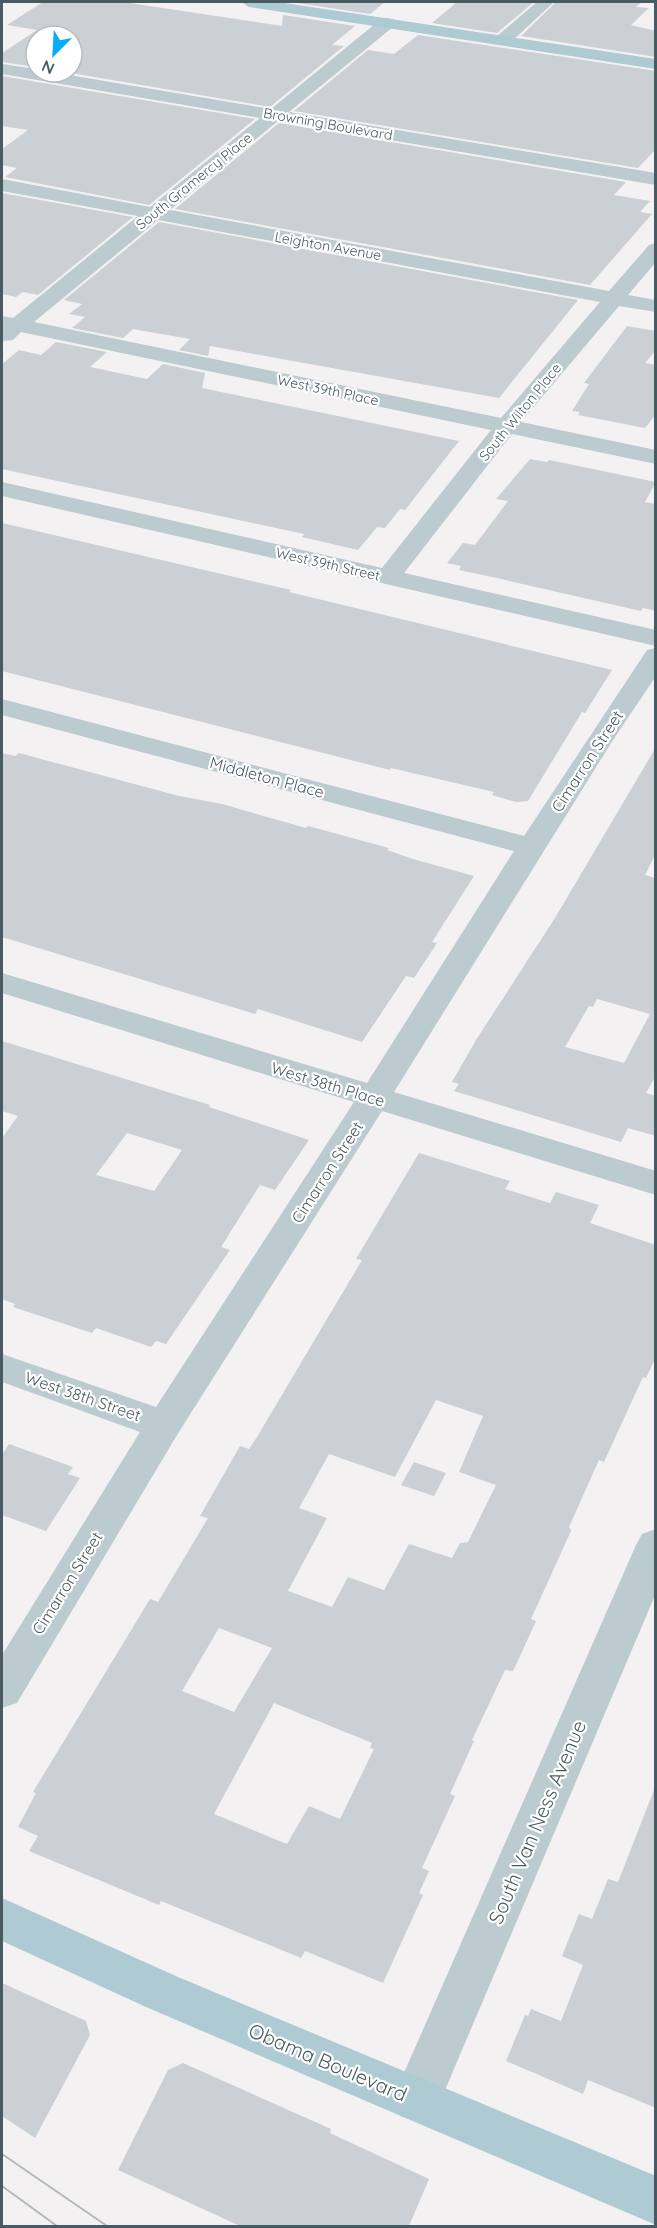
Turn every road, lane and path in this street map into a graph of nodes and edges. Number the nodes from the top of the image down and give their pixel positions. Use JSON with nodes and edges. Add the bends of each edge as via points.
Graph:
{"nodes":[{"id":1,"x":249,"y":2,"type":"edge"},
{"id":2,"x":546,"y":2,"type":"edge"},
{"id":3,"x":387,"y":23,"type":"junction"},
{"id":4,"x":503,"y":40,"type":"junction"},
{"id":5,"x":656,"y":64,"type":"edge"},
{"id":6,"x":2,"y":69,"type":"edge"},
{"id":7,"x":274,"y":115,"type":"junction"},
{"id":8,"x":656,"y":179,"type":"edge"},
{"id":9,"x":2,"y":185,"type":"edge"},
{"id":10,"x":154,"y":213,"type":"junction"},
{"id":11,"x":656,"y":249,"type":"edge"},
{"id":12,"x":614,"y":298,"type":"junction"},
{"id":13,"x":656,"y":306,"type":"edge"},
{"id":14,"x":7,"y":329,"type":"edge"},
{"id":15,"x":506,"y":426,"type":"junction"},
{"id":16,"x":656,"y":457,"type":"edge"},
{"id":17,"x":2,"y":489,"type":"edge"},
{"id":18,"x":388,"y":578,"type":"junction"},
{"id":19,"x":656,"y":638,"type":"edge"},
{"id":20,"x":656,"y":656,"type":"edge"},
{"id":21,"x":2,"y":707,"type":"edge"},
{"id":22,"x":532,"y":847,"type":"junction"},
{"id":23,"x":2,"y":983,"type":"edge"},
{"id":24,"x":374,"y":1098,"type":"junction"},
{"id":25,"x":656,"y":1183,"type":"edge"},
{"id":26,"x":2,"y":1368,"type":"edge"},
{"id":27,"x":164,"y":1425,"type":"junction"},
{"id":28,"x":656,"y":1545,"type":"edge"},
{"id":29,"x":2,"y":1690,"type":"edge"},
{"id":30,"x":2,"y":1919,"type":"edge"},
{"id":31,"x":417,"y":2099,"type":"junction"},
{"id":32,"x":656,"y":2201,"type":"edge"}],
"edges":[{"from":1,"to":3,"type":"main road"},
{"from":2,"to":4,"type":"street"},
{"from":3,"to":4,"type":"main road"},
{"from":3,"to":7,"type":"street","name":"South Gramercy Place"},
{"from":4,"to":5,"type":"main road"},
{"from":6,"to":7,"type":"street","name":"Browning Boulevard"},
{"from":7,"to":8,"type":"street","name":"Browning Boulevard"},
{"from":7,"to":10,"type":"street","name":"South Gramercy Place"},
{"from":9,"to":10,"type":"street","name":"Leighton Avenue"},
{"from":10,"to":12,"type":"street","name":"Leighton Avenue"},
{"from":10,"to":14,"type":"street","name":"South Gramercy Place"},
{"from":11,"to":12,"type":"street","name":"South Wilton Place"},
{"from":12,"to":13,"type":"street","name":"Leighton Avenue"},
{"from":12,"to":15,"type":"street","name":"South Wilton Place"},
{"from":14,"to":15,"type":"street","name":"West 39th Place"},
{"from":15,"to":16,"type":"street","name":"West 39th Place"},
{"from":15,"to":18,"type":"street","name":"South Wilton Place"},
{"from":17,"to":18,"type":"street","name":"West 39th Street"},
{"from":18,"to":19,"type":"street","name":"West 39th Street"},
{"from":20,"to":22,"type":"street","name":"Cimarron Street"},
{"from":21,"to":22,"type":"street","name":"Middleton Place"},
{"from":22,"to":24,"type":"street","name":"Cimarron Street"},
{"from":23,"to":24,"type":"street","name":"West 38th Place"},
{"from":24,"to":25,"type":"street","name":"West 38th Place"},
{"from":24,"to":27,"type":"street","name":"Cimarron Street"},
{"from":26,"to":27,"type":"street","name":"West 38th Street"},
{"from":27,"to":29,"type":"street","name":"Cimarron Street"},
{"from":28,"to":31,"type":"street","name":"South Van Ness Avenue"},
{"from":30,"to":31,"type":"main road","name":"Obama Boulevard","via":[[162,1992]]},
{"from":31,"to":32,"type":"main road","name":"Obama Boulevard"}]}
